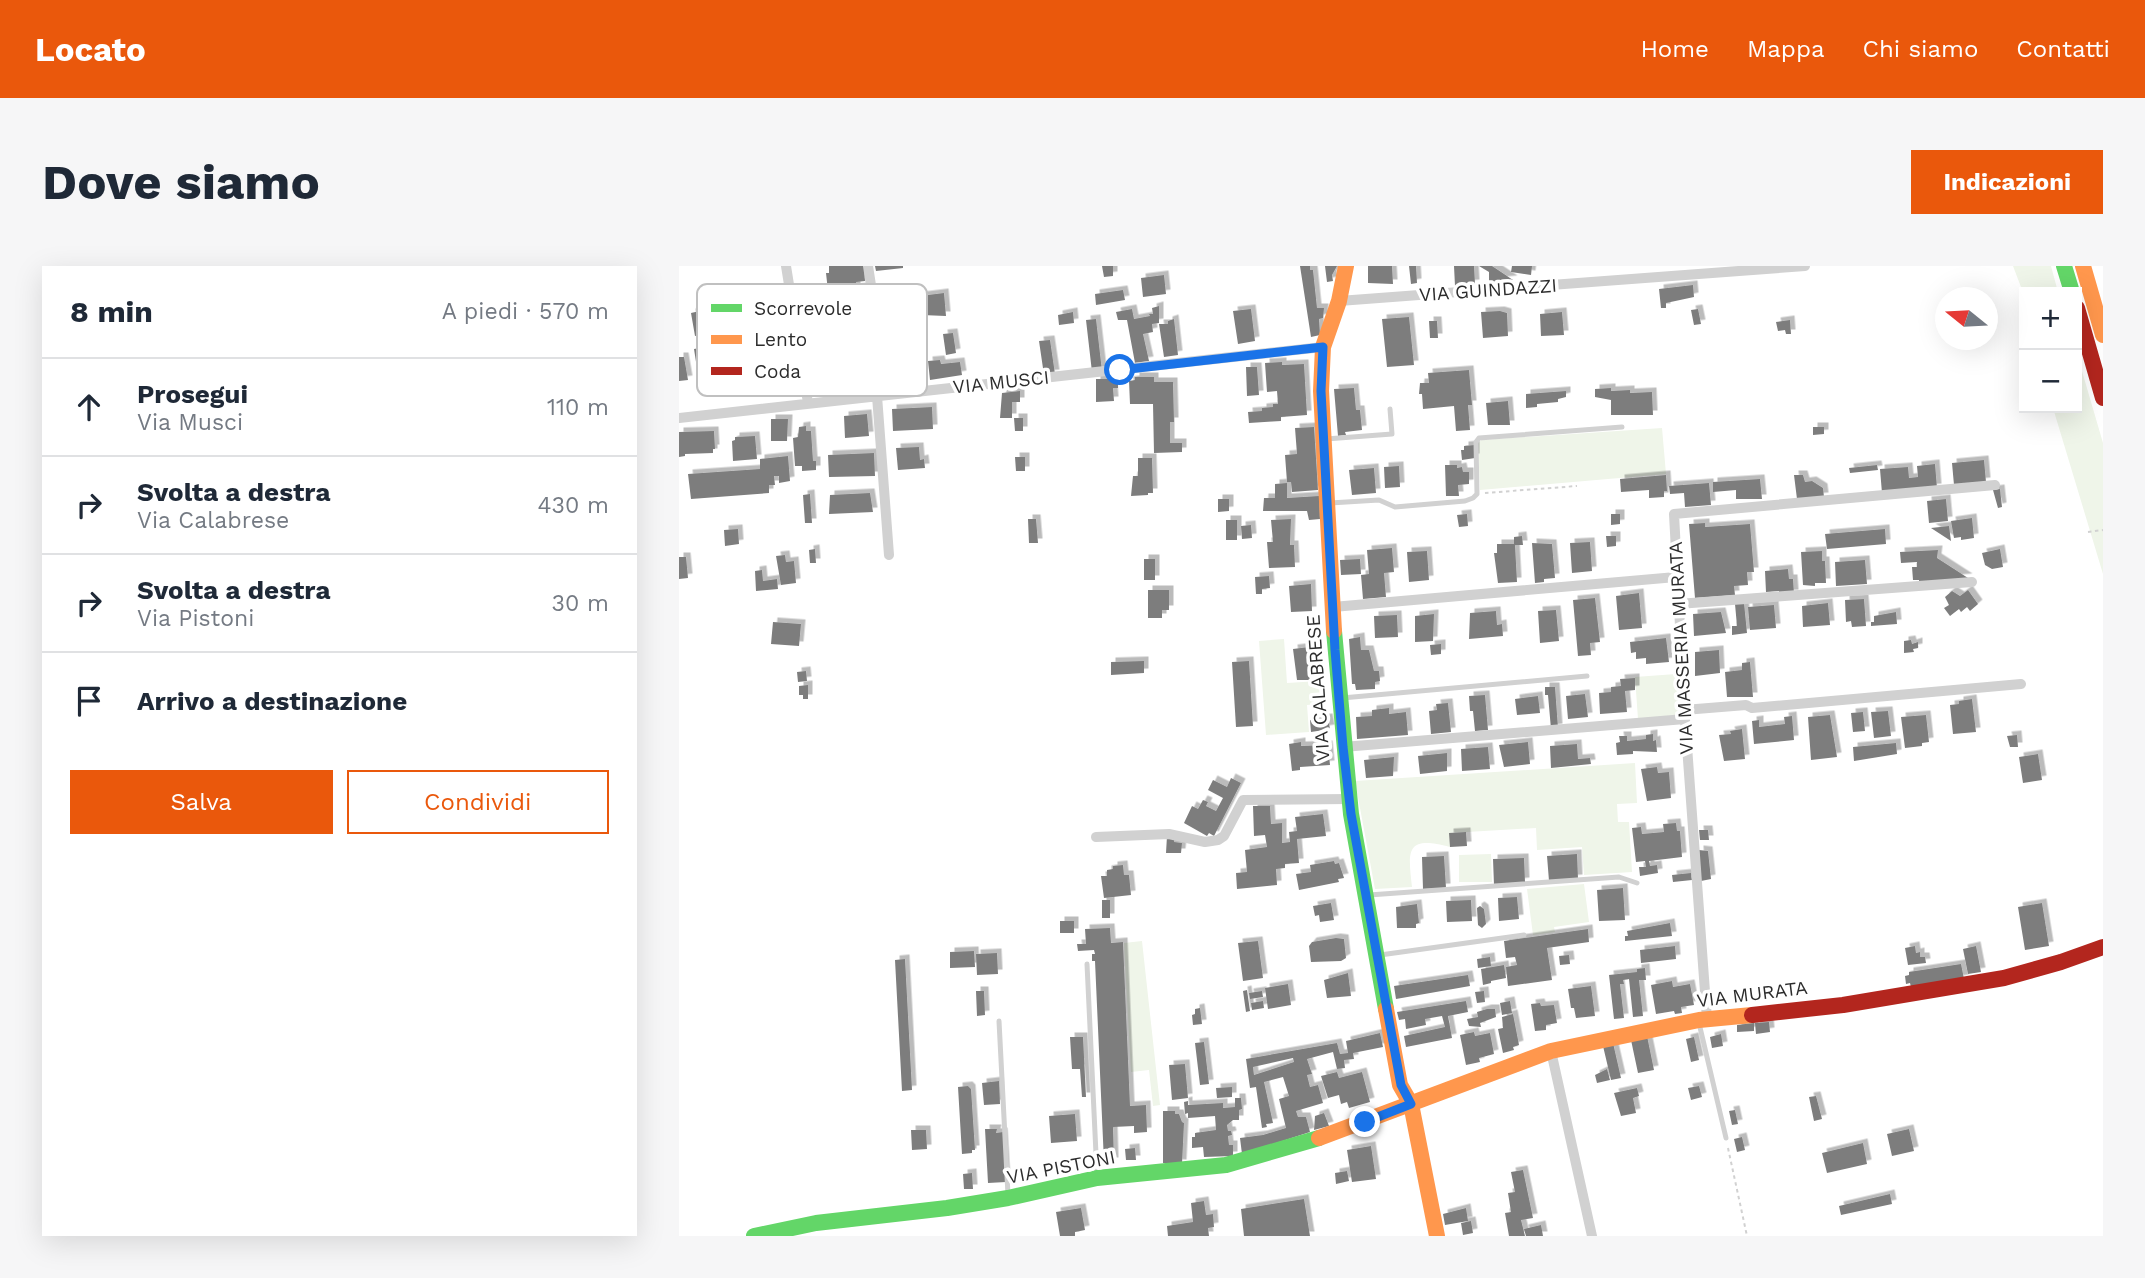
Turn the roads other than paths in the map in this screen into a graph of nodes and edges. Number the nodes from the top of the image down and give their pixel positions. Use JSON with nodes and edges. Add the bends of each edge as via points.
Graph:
{"nodes":[{"id":1,"x":786,"y":266,"type":"edge"},
{"id":2,"x":868,"y":266,"type":"edge"},
{"id":3,"x":1346,"y":266,"type":"edge"},
{"id":4,"x":1805,"y":266,"type":"edge"},
{"id":5,"x":2064,"y":266,"type":"edge"},
{"id":6,"x":2083,"y":266,"type":"edge"},
{"id":7,"x":789,"y":284,"type":"edge"},
{"id":8,"x":870,"y":284,"type":"edge"},
{"id":9,"x":2070,"y":287,"type":"edge"},
{"id":10,"x":1339,"y":302,"type":"junction"},
{"id":11,"x":2082,"y":325,"type":"edge"},
{"id":12,"x":2103,"y":335,"type":"edge"},
{"id":13,"x":1323,"y":347,"type":"junction"},
{"id":14,"x":927,"y":390,"type":"edge"},
{"id":15,"x":807,"y":396,"type":"edge"},
{"id":16,"x":873,"y":396,"type":"edge"},
{"id":17,"x":882,"y":396,"type":"edge"},
{"id":18,"x":2103,"y":398,"type":"edge"},
{"id":19,"x":808,"y":403,"type":"junction"},
{"id":20,"x":1389,"y":409,"type":"dead end"},
{"id":21,"x":679,"y":418,"type":"edge"},
{"id":22,"x":1622,"y":427,"type":"dead end"},
{"id":23,"x":1323,"y":439,"type":"junction"},
{"id":24,"x":1996,"y":485,"type":"dead end"},
{"id":25,"x":1327,"y":503,"type":"junction"},
{"id":26,"x":889,"y":555,"type":"dead end"},
{"id":27,"x":1676,"y":577,"type":"junction"},
{"id":28,"x":1972,"y":582,"type":"dead end"},
{"id":29,"x":1678,"y":604,"type":"junction"},
{"id":30,"x":1333,"y":607,"type":"junction"},
{"id":31,"x":1587,"y":676,"type":"dead end"},
{"id":32,"x":2021,"y":684,"type":"dead end"},
{"id":33,"x":1339,"y":698,"type":"junction"},
{"id":34,"x":1685,"y":715,"type":"junction"},
{"id":35,"x":1343,"y":747,"type":"junction"},
{"id":36,"x":1349,"y":799,"type":"junction"},
{"id":37,"x":1096,"y":837,"type":"dead end"},
{"id":38,"x":1637,"y":883,"type":"dead end"},
{"id":39,"x":1366,"y":895,"type":"junction"},
{"id":40,"x":1524,"y":935,"type":"dead end"},
{"id":41,"x":2103,"y":947,"type":"edge"},
{"id":42,"x":1377,"y":955,"type":"junction"},
{"id":43,"x":1087,"y":964,"type":"dead end"},
{"id":44,"x":1703,"y":1020,"type":"junction"},
{"id":45,"x":999,"y":1021,"type":"dead end"},
{"id":46,"x":1551,"y":1051,"type":"junction"},
{"id":47,"x":1411,"y":1104,"type":"junction"},
{"id":48,"x":1725,"y":1138,"type":"road end"},
{"id":49,"x":1097,"y":1178,"type":"junction"},
{"id":50,"x":1008,"y":1198,"type":"junction"},
{"id":51,"x":754,"y":1236,"type":"edge"},
{"id":52,"x":1437,"y":1236,"type":"edge"},
{"id":53,"x":1592,"y":1236,"type":"edge"}],
"edges":[{"from":1,"to":7,"type":"street"},
{"from":2,"to":8,"type":"street"},
{"from":3,"to":10,"type":"main road","name":"VIA CALABRESE"},
{"from":4,"to":10,"type":"street","name":"VIA GUINDAZZI"},
{"from":5,"to":9,"type":"main road"},
{"from":6,"to":12,"type":"main road"},
{"from":10,"to":13,"type":"main road","name":"VIA CALABRESE"},
{"from":11,"to":18,"type":"main road"},
{"from":13,"to":14,"type":"street","name":"VIA MUSCI"},
{"from":13,"to":23,"type":"main road","name":"VIA CALABRESE"},
{"from":15,"to":19,"type":"street"},
{"from":16,"to":19,"type":"street","name":"VIA MUSCI"},
{"from":17,"to":26,"type":"street"},
{"from":19,"to":21,"type":"street","name":"VIA MUSCI"},
{"from":20,"to":23,"type":"lane","via":[[1392,434]]},
{"from":22,"to":25,"type":"lane","via":[[1479,438],[1477,494],[1465,501],[1395,507],[1379,500]]},
{"from":23,"to":25,"type":"main road","name":"VIA CALABRESE"},
{"from":24,"to":27,"type":"street","name":"VIA MASSERIA MURATA","via":[[1676,513]]},
{"from":25,"to":30,"type":"main road","name":"VIA CALABRESE"},
{"from":27,"to":29,"type":"street","name":"VIA MASSERIA MURATA"},
{"from":27,"to":30,"type":"street"},
{"from":28,"to":29,"type":"street"},
{"from":29,"to":34,"type":"street","name":"VIA MASSERIA MURATA"},
{"from":30,"to":33,"type":"main road","name":"VIA CALABRESE"},
{"from":31,"to":33,"type":"lane"},
{"from":32,"to":34,"type":"street","via":[[1746,705]]},
{"from":33,"to":35,"type":"main road","name":"VIA CALABRESE"},
{"from":34,"to":35,"type":"street"},
{"from":34,"to":44,"type":"street","name":"VIA MASSERIA MURATA"},
{"from":35,"to":36,"type":"main road","name":"VIA CALABRESE"},
{"from":36,"to":37,"type":"street","via":[[1243,800],[1224,836],[1211,842],[1169,834]]},
{"from":36,"to":39,"type":"main road","name":"VIA CALABRESE"},
{"from":38,"to":39,"type":"lane","via":[[1619,877]]},
{"from":39,"to":42,"type":"main road","name":"VIA CALABRESE"},
{"from":40,"to":42,"type":"lane"},
{"from":41,"to":44,"type":"main road","name":"VIA MURATA","via":[[2004,978],[1843,1005]]},
{"from":42,"to":47,"type":"main road","name":"VIA CALABRESE","via":[[1401,1085]]},
{"from":43,"to":49,"type":"lane"},
{"from":44,"to":46,"type":"main road","name":"VIA MURATA"},
{"from":44,"to":48,"type":"lane"},
{"from":45,"to":50,"type":"lane"},
{"from":46,"to":47,"type":"main road","name":"VIA MURATA"},
{"from":46,"to":53,"type":"street"},
{"from":47,"to":49,"type":"main road","name":"VIA PISTONI","via":[[1334,1134],[1226,1165]]},
{"from":47,"to":52,"type":"main road","name":"VIA CALABRESE"},
{"from":49,"to":50,"type":"main road","name":"VIA PISTONI"},
{"from":50,"to":51,"type":"main road","name":"VIA PISTONI","via":[[817,1223]]}]}
